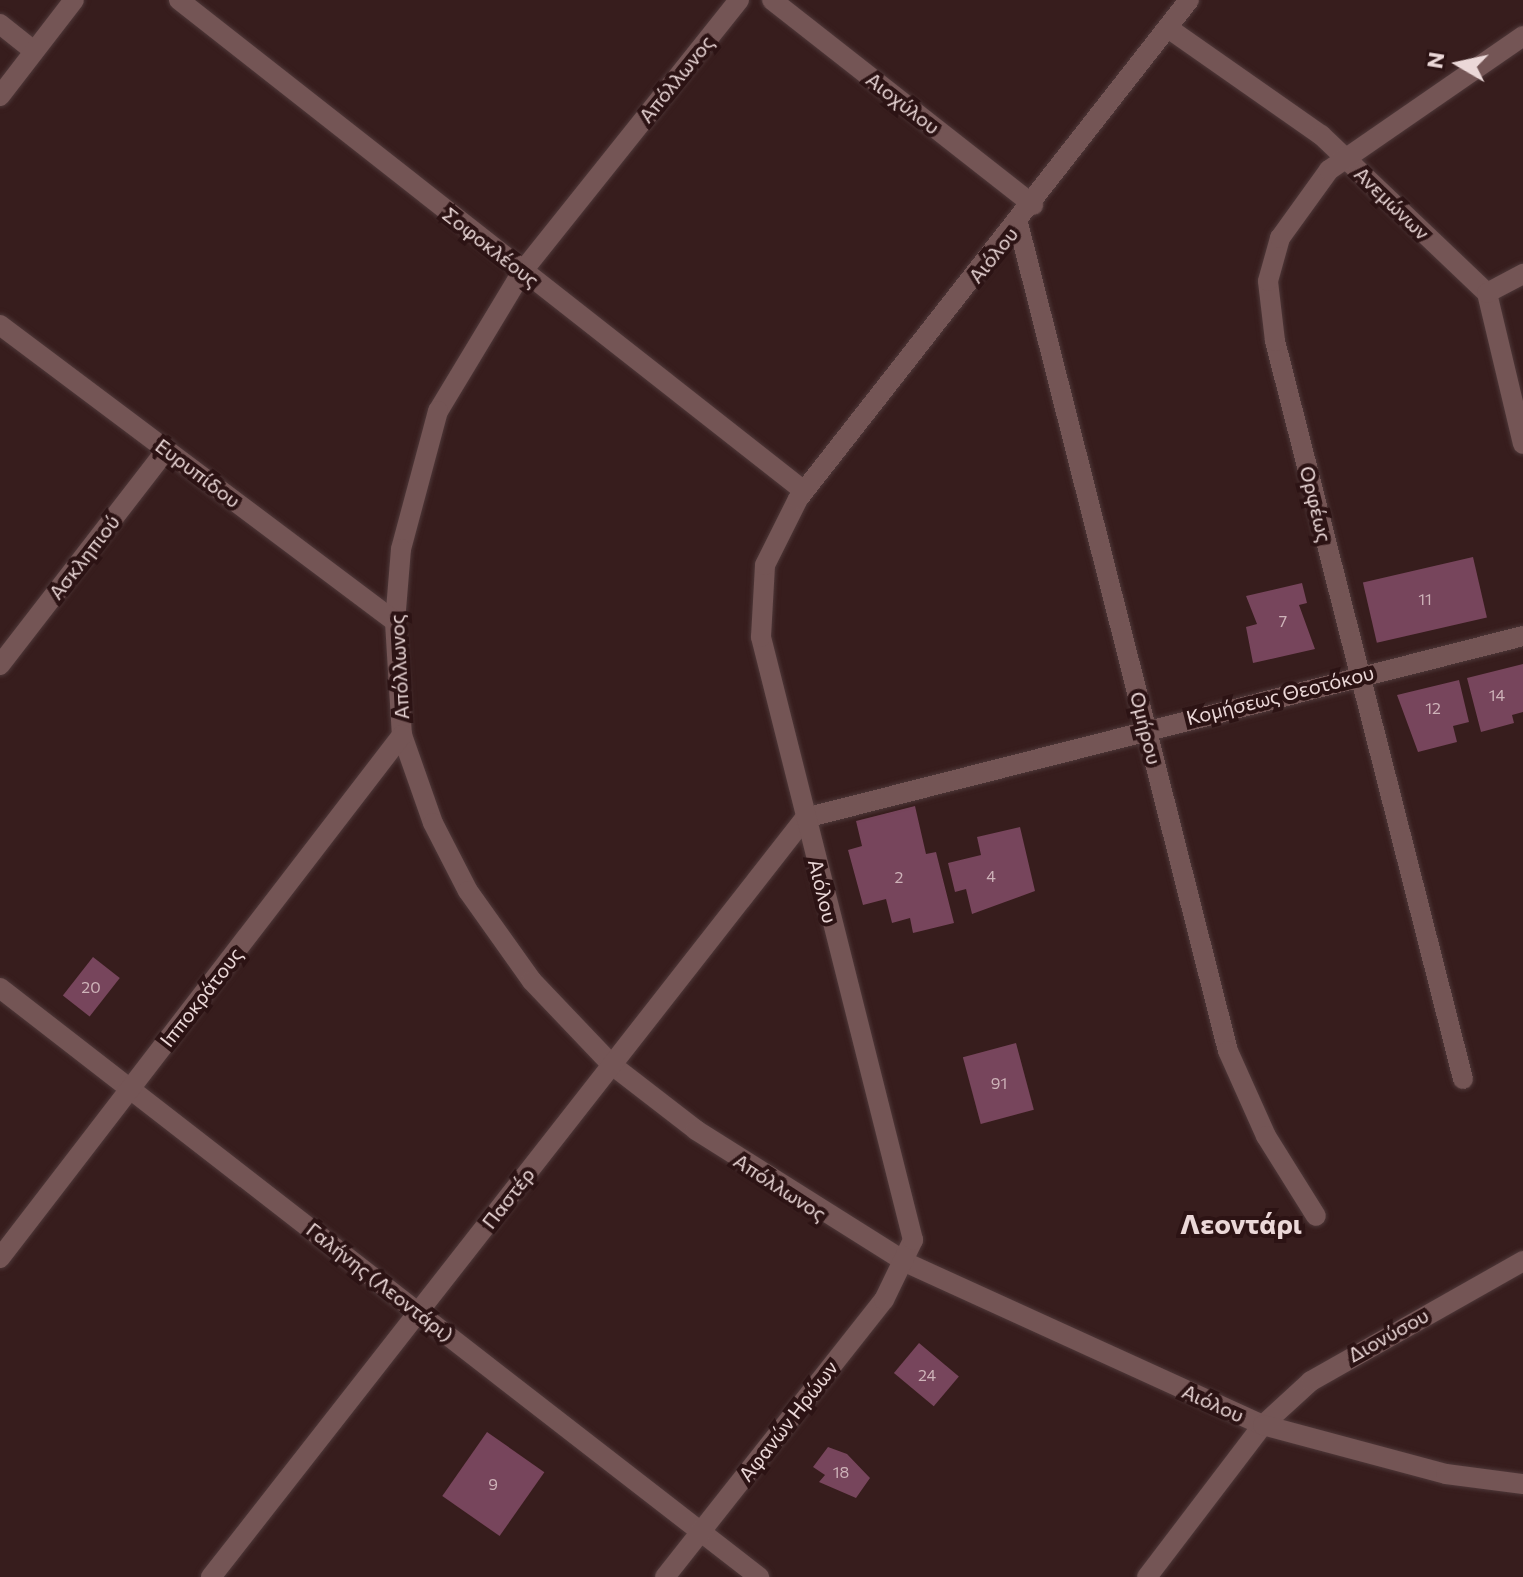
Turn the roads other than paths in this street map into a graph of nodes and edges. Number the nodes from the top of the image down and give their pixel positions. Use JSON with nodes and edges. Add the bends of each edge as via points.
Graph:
{"nodes":[{"id":1,"x":74,"y":0,"type":"edge"},
{"id":2,"x":179,"y":0,"type":"edge"},
{"id":3,"x":739,"y":0,"type":"edge"},
{"id":4,"x":772,"y":0,"type":"edge"},
{"id":5,"x":1189,"y":0,"type":"edge"},
{"id":6,"x":0,"y":24,"type":"edge"},
{"id":7,"x":1168,"y":28,"type":"junction"},
{"id":8,"x":1523,"y":36,"type":"edge"},
{"id":9,"x":34,"y":51,"type":"junction"},
{"id":10,"x":0,"y":96,"type":"edge"},
{"id":11,"x":1344,"y":157,"type":"junction"},
{"id":12,"x":1033,"y":205,"type":"junction"},
{"id":13,"x":1018,"y":223,"type":"junction"},
{"id":14,"x":522,"y":272,"type":"junction"},
{"id":15,"x":1523,"y":274,"type":"edge"},
{"id":16,"x":1487,"y":293,"type":"junction"},
{"id":17,"x":0,"y":325,"type":"edge"},
{"id":18,"x":1522,"y":432,"type":"edge"},
{"id":19,"x":167,"y":449,"type":"junction"},
{"id":20,"x":804,"y":491,"type":"junction"},
{"id":21,"x":395,"y":622,"type":"junction"},
{"id":22,"x":1523,"y":636,"type":"edge"},
{"id":23,"x":0,"y":665,"type":"edge"},
{"id":24,"x":1360,"y":676,"type":"junction"},
{"id":25,"x":1146,"y":727,"type":"junction"},
{"id":26,"x":402,"y":735,"type":"junction"},
{"id":27,"x":805,"y":818,"type":"junction"},
{"id":28,"x":0,"y":988,"type":"edge"},
{"id":29,"x":612,"y":1065,"type":"junction"},
{"id":30,"x":1463,"y":1079,"type":"dead end"},
{"id":31,"x":130,"y":1089,"type":"junction"},
{"id":32,"x":1316,"y":1216,"type":"dead end"},
{"id":33,"x":0,"y":1258,"type":"edge"},
{"id":34,"x":1523,"y":1261,"type":"edge"},
{"id":35,"x":907,"y":1263,"type":"junction"},
{"id":36,"x":419,"y":1312,"type":"junction"},
{"id":37,"x":1263,"y":1425,"type":"junction"},
{"id":38,"x":1523,"y":1484,"type":"edge"},
{"id":39,"x":702,"y":1533,"type":"junction"},
{"id":40,"x":211,"y":1577,"type":"edge"},
{"id":41,"x":665,"y":1577,"type":"edge"},
{"id":42,"x":759,"y":1577,"type":"edge"},
{"id":43,"x":1147,"y":1577,"type":"edge"}],
"edges":[{"from":1,"to":9,"type":"street"},
{"from":2,"to":14,"type":"street","name":"Σοφοκλέους"},
{"from":3,"to":14,"type":"street","name":"Απόλλωνος"},
{"from":4,"to":12,"type":"street","name":"Αιοχύλου"},
{"from":5,"to":7,"type":"street","name":"Αιόλου"},
{"from":6,"to":9,"type":"street"},
{"from":7,"to":11,"type":"street","name":"Ανεμώνων"},
{"from":7,"to":12,"type":"street","name":"Αιόλου"},
{"from":8,"to":11,"type":"street","name":"Ορφέως"},
{"from":9,"to":10,"type":"street"},
{"from":11,"to":16,"type":"street","name":"Ανεμώνων"},
{"from":11,"to":24,"type":"street","name":"Ορφέως","via":[[1280,238],[1269,308]]},
{"from":12,"to":13,"type":"street","name":"Αιόλου"},
{"from":13,"to":20,"type":"street","name":"Αιόλου"},
{"from":13,"to":25,"type":"street","name":"Ομήρου"},
{"from":14,"to":20,"type":"street","name":"Σοφοκλέους"},
{"from":14,"to":21,"type":"street","name":"Απόλλωνος","via":[[459,371],[423,450],[401,549]]},
{"from":15,"to":16,"type":"street"},
{"from":16,"to":18,"type":"street"},
{"from":17,"to":19,"type":"street","name":"Ευρυπίδου"},
{"from":19,"to":21,"type":"street","name":"Ευρυπίδου"},
{"from":19,"to":23,"type":"street","name":"Ασκληπιού"},
{"from":20,"to":27,"type":"street","name":"Αιόλου","via":[[768,555],[759,614]]},
{"from":21,"to":26,"type":"street","name":"Απόλλωνος"},
{"from":22,"to":24,"type":"street","name":"Κομήσεως Θεοτόκου"},
{"from":24,"to":25,"type":"street","name":"Κομήσεως Θεοτόκου"},
{"from":24,"to":30,"type":"street","name":"Ορφέως"},
{"from":25,"to":27,"type":"street","name":"Κομήσεως Θεοτόκου"},
{"from":25,"to":32,"type":"street","name":"Ομήρου","via":[[1235,1073]]},
{"from":26,"to":29,"type":"street","name":"Απόλλωνος","via":[[433,823],[468,891],[532,981]]},
{"from":26,"to":31,"type":"street","name":"Ιπποκράτους"},
{"from":27,"to":29,"type":"street","name":"Παστέρ"},
{"from":27,"to":35,"type":"street","name":"Αιόλου","via":[[913,1240]]},
{"from":28,"to":31,"type":"street","name":"Γαλήνης (Λεοντάρι)"},
{"from":29,"to":35,"type":"street","name":"Απόλλωνος","via":[[748,1168]]},
{"from":29,"to":36,"type":"street","name":"Παστέρ"},
{"from":31,"to":33,"type":"street","name":"Ιπποκράτους"},
{"from":31,"to":36,"type":"street","name":"Γαλήνης (Λεοντάρι)"},
{"from":34,"to":37,"type":"street","name":"Διονύσου","via":[[1329,1368]]},
{"from":35,"to":37,"type":"street","name":"Αιόλου"},
{"from":35,"to":39,"type":"street","name":"Αφανών Ηρώων"},
{"from":36,"to":39,"type":"street","name":"Γαλήνης (Λεοντάρι)"},
{"from":36,"to":40,"type":"street","name":"Παστέρ"},
{"from":37,"to":38,"type":"street","name":"Αιόλου","via":[[1432,1470]]},
{"from":37,"to":43,"type":"street","name":"Διονύσου"},
{"from":39,"to":41,"type":"street","name":"Αφανών Ηρώων"},
{"from":39,"to":42,"type":"street","name":"Γαλήνης (Λεοντάρι)"}]}
